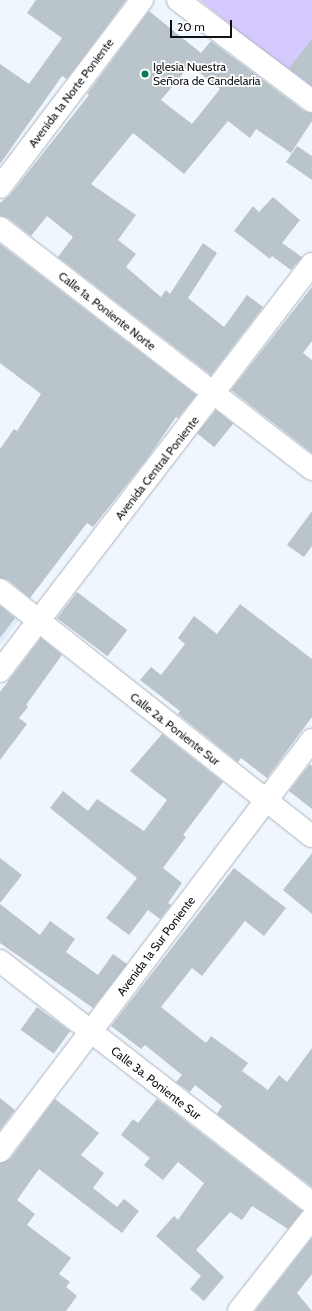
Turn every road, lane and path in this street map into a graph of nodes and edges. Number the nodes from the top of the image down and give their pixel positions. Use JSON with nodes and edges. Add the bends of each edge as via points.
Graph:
{"nodes":[{"id":1,"x":142,"y":0,"type":"edge"},
{"id":2,"x":178,"y":0,"type":"edge"},
{"id":3,"x":312,"y":101,"type":"edge"},
{"id":4,"x":0,"y":186,"type":"edge"},
{"id":5,"x":0,"y":228,"type":"edge"},
{"id":6,"x":312,"y":264,"type":"edge"},
{"id":7,"x":213,"y":394,"type":"junction"},
{"id":8,"x":312,"y":469,"type":"edge"},
{"id":9,"x":0,"y":590,"type":"edge"},
{"id":10,"x":39,"y":621,"type":"junction"},
{"id":11,"x":0,"y":671,"type":"edge"},
{"id":12,"x":312,"y":740,"type":"edge"},
{"id":13,"x":266,"y":800,"type":"junction"},
{"id":14,"x":312,"y":836,"type":"edge"},
{"id":15,"x":0,"y":961,"type":"edge"},
{"id":16,"x":91,"y":1033,"type":"junction"},
{"id":17,"x":0,"y":1151,"type":"edge"},
{"id":18,"x":312,"y":1203,"type":"edge"},
{"id":19,"x":312,"y":1218,"type":"edge"},
{"id":20,"x":239,"y":1311,"type":"edge"}],
"edges":[{"from":1,"to":4,"type":"street","name":"Avenida 1a Norte Poniente"},
{"from":2,"to":3,"type":"street"},
{"from":5,"to":7,"type":"street","name":"Calle 1a. Poniente Norte"},
{"from":6,"to":7,"type":"street","name":"Avenida Central Poniente"},
{"from":7,"to":8,"type":"street","name":"Calle 1a. Poniente Norte"},
{"from":7,"to":10,"type":"street","name":"Avenida Central Poniente"},
{"from":9,"to":10,"type":"street","name":"Calle 2a. Poniente Sur"},
{"from":10,"to":11,"type":"street","name":"Avenida Central Poniente"},
{"from":10,"to":13,"type":"street","name":"Calle 2a. Poniente Sur"},
{"from":12,"to":13,"type":"street","name":"Avenida 1a Sur Poniente"},
{"from":13,"to":14,"type":"street","name":"Calle 2a. Poniente Sur"},
{"from":13,"to":16,"type":"street","name":"Avenida 1a Sur Poniente"},
{"from":15,"to":16,"type":"street","name":"Calle 3a. Poniente Sur"},
{"from":16,"to":17,"type":"street","name":"Avenida 1a Sur Poniente"},
{"from":16,"to":18,"type":"street","name":"Calle 3a. Poniente Sur"},
{"from":19,"to":20,"type":"street"}]}
